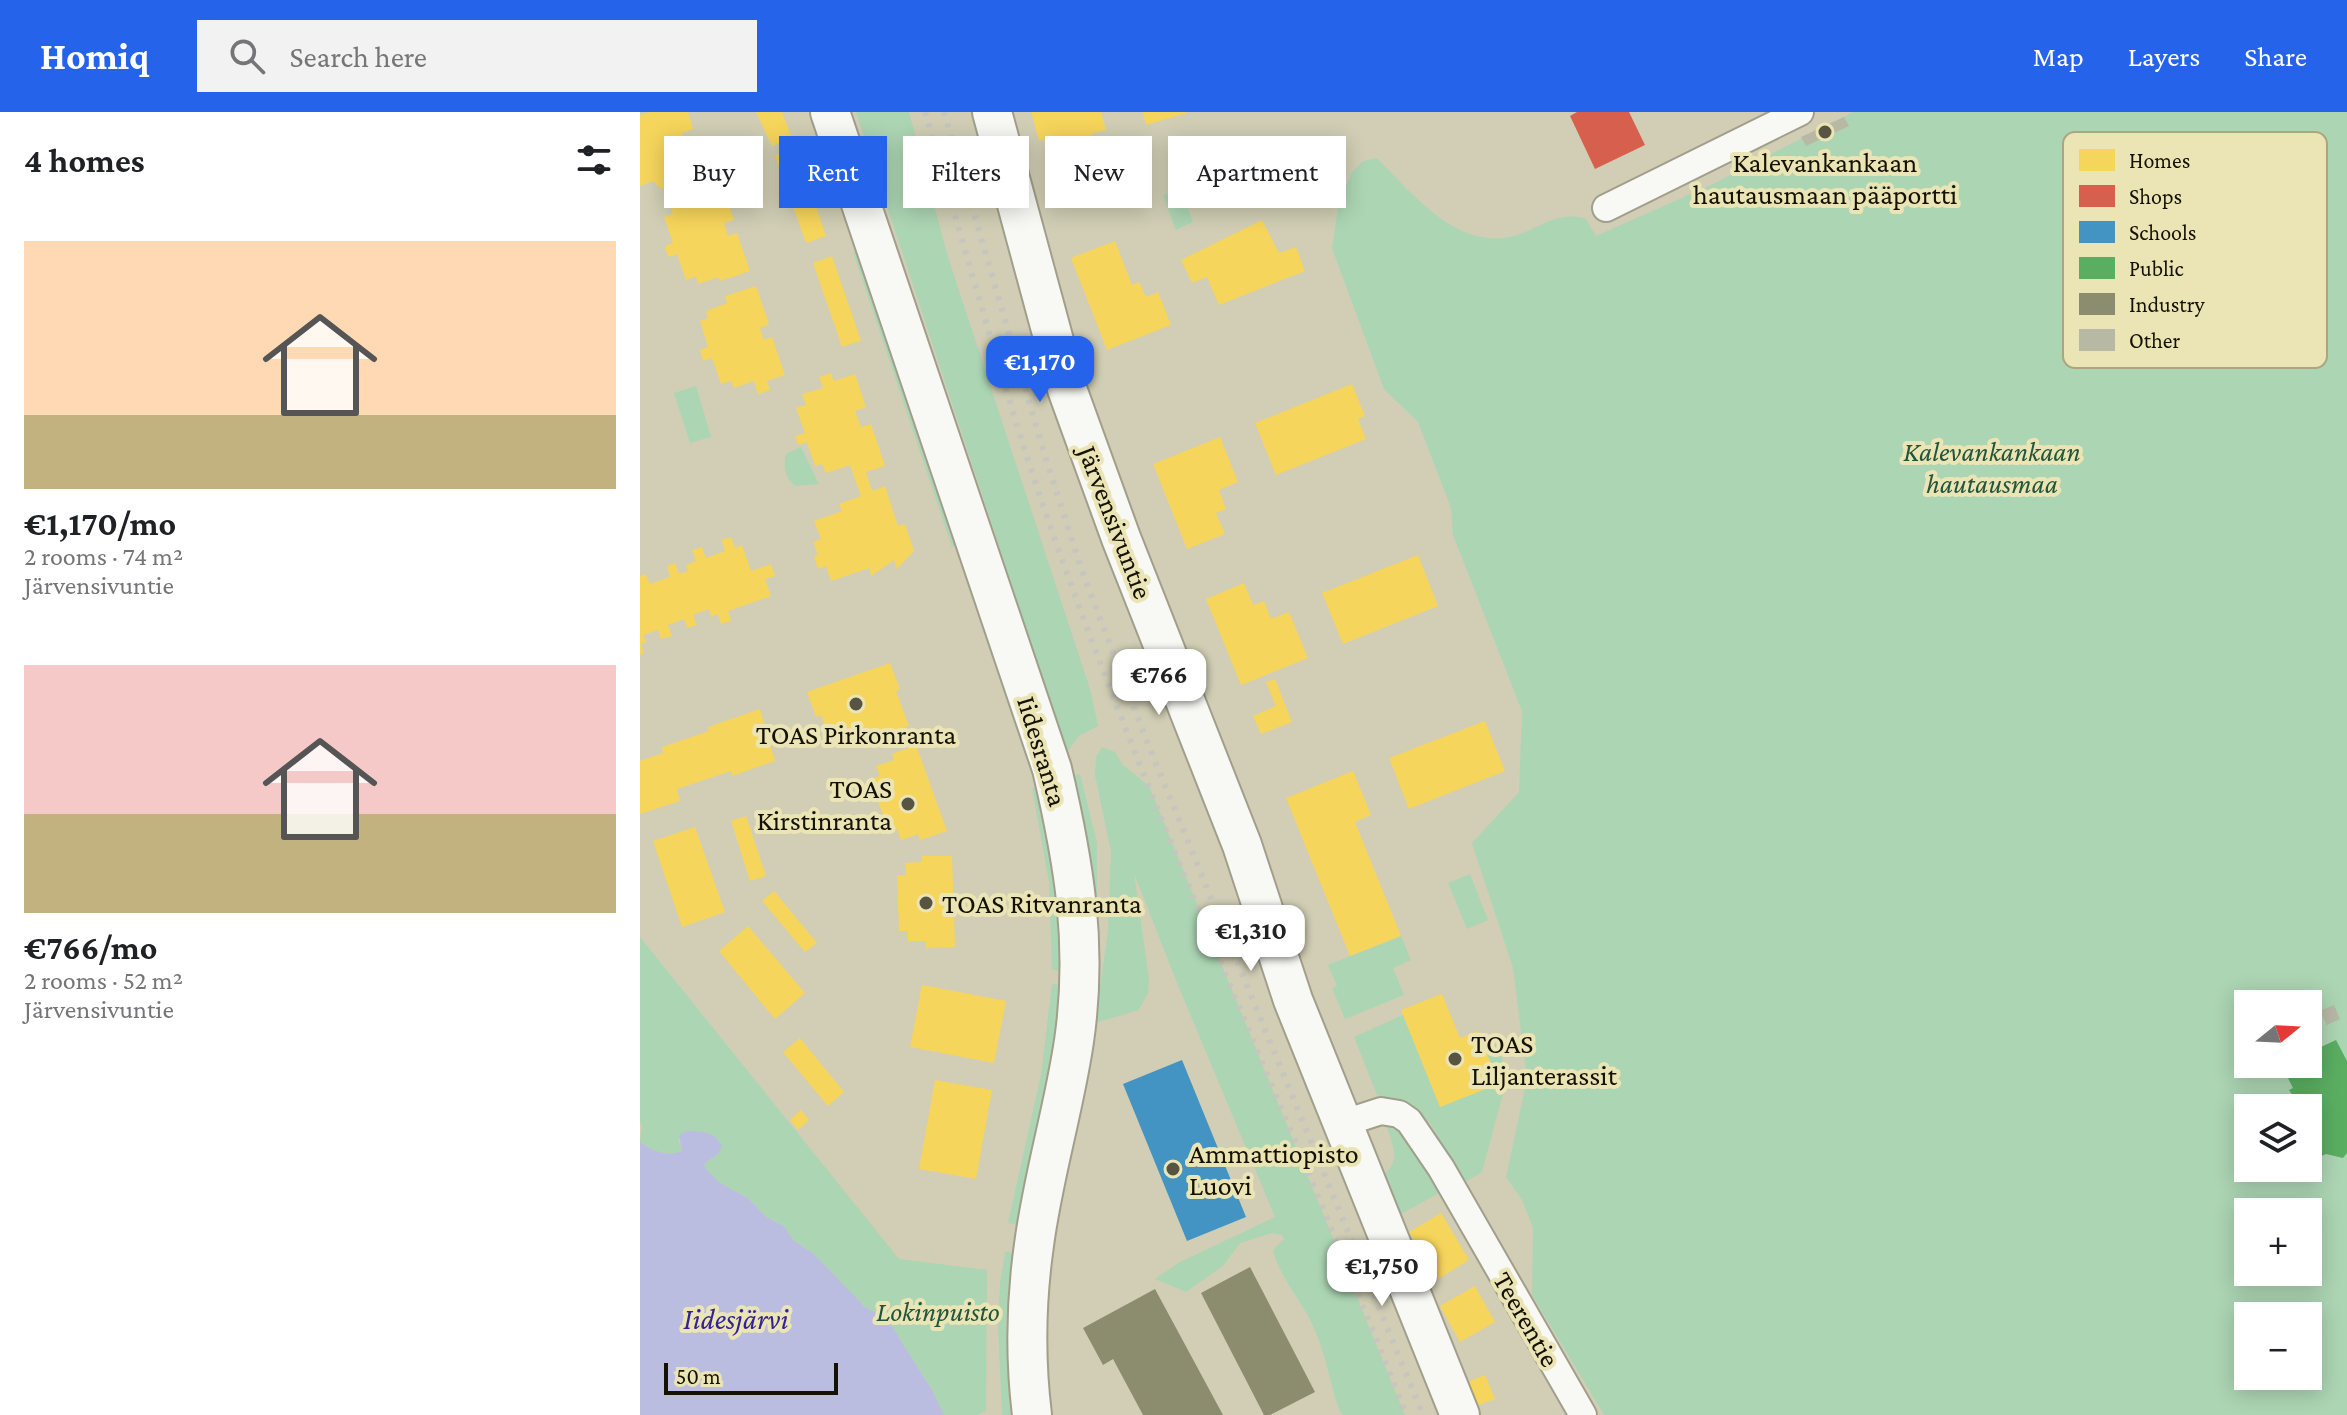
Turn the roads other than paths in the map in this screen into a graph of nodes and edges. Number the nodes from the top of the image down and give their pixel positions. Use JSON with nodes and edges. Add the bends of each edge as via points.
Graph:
{"nodes":[{"id":1,"x":830,"y":112,"type":"edge"},
{"id":2,"x":992,"y":112,"type":"edge"},
{"id":3,"x":1800,"y":112,"type":"edge"},
{"id":4,"x":1606,"y":208,"type":"dead end"},
{"id":5,"x":1341,"y":1124,"type":"junction"},
{"id":6,"x":1032,"y":1415,"type":"edge"},
{"id":7,"x":1460,"y":1415,"type":"edge"},
{"id":8,"x":1583,"y":1415,"type":"edge"}],
"edges":[{"from":1,"to":6,"type":"street","name":"Iidesranta","via":[[1052,769],[1070,847],[1079,977],[1074,1039],[1030,1281]]},
{"from":2,"to":5,"type":"street","name":"Järvensivuntie","via":[[1067,389],[1242,845]]},
{"from":3,"to":4,"type":"street"},
{"from":5,"to":7,"type":"street","name":"Järvensivuntie"},
{"from":5,"to":8,"type":"street","name":"Teerentie","via":[[1381,1111],[1409,1121]]}]}
